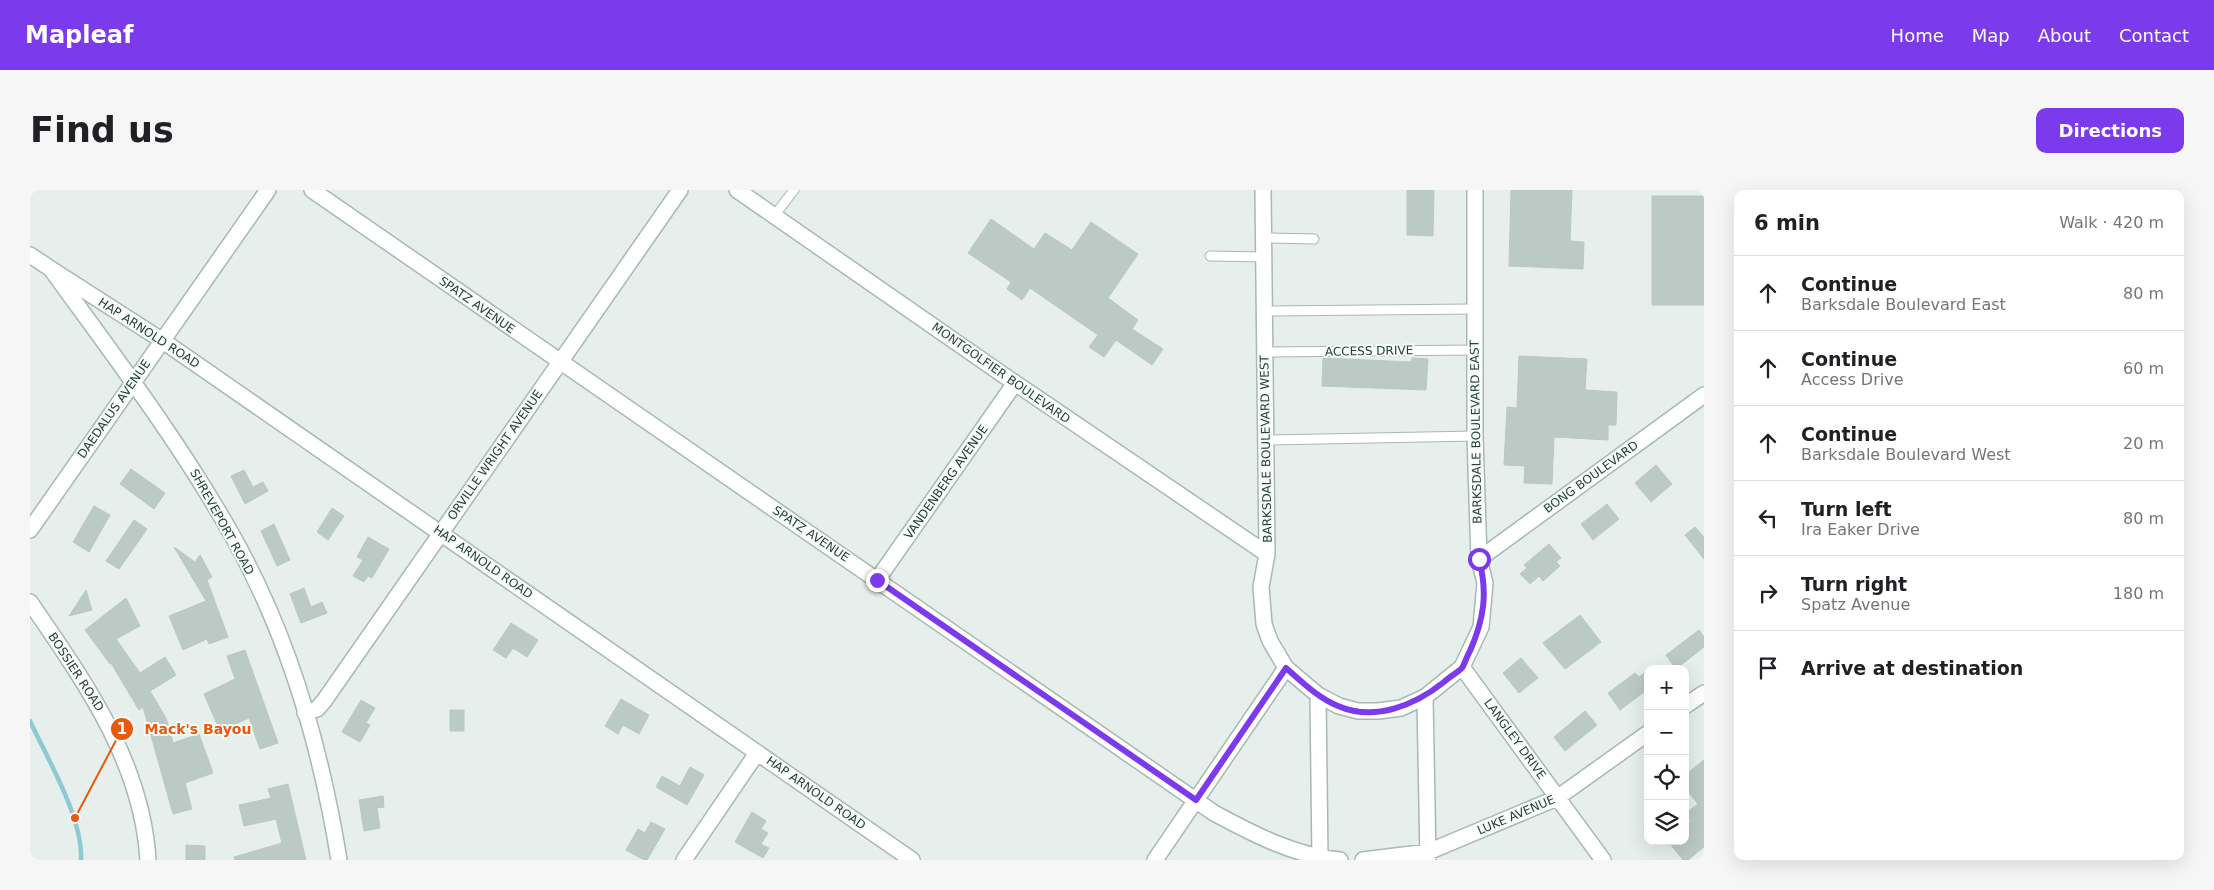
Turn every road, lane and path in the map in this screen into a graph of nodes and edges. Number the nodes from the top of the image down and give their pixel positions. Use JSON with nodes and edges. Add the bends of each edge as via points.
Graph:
{"nodes":[{"id":1,"x":268,"y":190,"type":"edge"},
{"id":2,"x":312,"y":190,"type":"edge"},
{"id":3,"x":680,"y":190,"type":"edge"},
{"id":4,"x":737,"y":190,"type":"edge"},
{"id":5,"x":794,"y":190,"type":"edge"},
{"id":6,"x":1263,"y":190,"type":"edge"},
{"id":7,"x":1475,"y":190,"type":"edge"},
{"id":8,"x":774,"y":216,"type":"junction"},
{"id":9,"x":1264,"y":238,"type":"junction"},
{"id":10,"x":1314,"y":239,"type":"dead end"},
{"id":11,"x":30,"y":255,"type":"edge"},
{"id":12,"x":1210,"y":256,"type":"dead end"},
{"id":13,"x":1264,"y":257,"type":"junction"},
{"id":14,"x":51,"y":269,"type":"junction"},
{"id":15,"x":1474,"y":309,"type":"junction"},
{"id":16,"x":1264,"y":311,"type":"junction"},
{"id":17,"x":163,"y":341,"type":"junction"},
{"id":18,"x":1474,"y":350,"type":"junction"},
{"id":19,"x":1264,"y":352,"type":"junction"},
{"id":20,"x":560,"y":362,"type":"junction"},
{"id":21,"x":132,"y":381,"type":"junction"},
{"id":22,"x":1015,"y":384,"type":"junction"},
{"id":23,"x":1704,"y":395,"type":"edge"},
{"id":24,"x":1475,"y":436,"type":"junction"},
{"id":25,"x":1265,"y":440,"type":"junction"},
{"id":26,"x":30,"y":530,"type":"edge"},
{"id":27,"x":440,"y":532,"type":"junction"},
{"id":28,"x":1267,"y":554,"type":"junction"},
{"id":29,"x":1479,"y":559,"type":"junction"},
{"id":30,"x":877,"y":580,"type":"junction"},
{"id":31,"x":30,"y":602,"type":"edge"},
{"id":32,"x":1462,"y":667,"type":"junction"},
{"id":33,"x":1286,"y":668,"type":"junction"},
{"id":34,"x":1315,"y":693,"type":"junction"},
{"id":35,"x":1704,"y":693,"type":"edge"},
{"id":36,"x":1425,"y":696,"type":"junction"},
{"id":37,"x":1689,"y":703,"type":"edge"},
{"id":38,"x":305,"y":713,"type":"junction"},
{"id":39,"x":1644,"y":736,"type":"edge"},
{"id":40,"x":757,"y":753,"type":"junction"},
{"id":41,"x":1557,"y":798,"type":"junction"},
{"id":42,"x":1196,"y":800,"type":"junction"},
{"id":43,"x":1428,"y":856,"type":"edge"},
{"id":44,"x":1320,"y":858,"type":"edge"},
{"id":45,"x":148,"y":860,"type":"edge"},
{"id":46,"x":339,"y":860,"type":"edge"},
{"id":47,"x":684,"y":860,"type":"edge"},
{"id":48,"x":912,"y":860,"type":"edge"},
{"id":49,"x":1155,"y":860,"type":"edge"},
{"id":50,"x":1340,"y":860,"type":"edge"},
{"id":51,"x":1363,"y":860,"type":"edge"},
{"id":52,"x":1603,"y":860,"type":"edge"}],
"edges":[{"from":1,"to":17,"type":"street","name":"DAEDALUS AVENUE"},
{"from":2,"to":20,"type":"street","name":"SPATZ AVENUE"},
{"from":3,"to":20,"type":"street","name":"ORVILLE WRIGHT AVENUE"},
{"from":4,"to":8,"type":"street","name":"MONTGOLFIER BOULEVARD"},
{"from":5,"to":8,"type":"lane"},
{"from":6,"to":9,"type":"street","name":"BARKSDALE BOULEVARD WEST"},
{"from":7,"to":15,"type":"street","name":"BARKSDALE BOULEVARD EAST"},
{"from":8,"to":22,"type":"street","name":"MONTGOLFIER BOULEVARD"},
{"from":9,"to":10,"type":"lane"},
{"from":9,"to":13,"type":"street","name":"BARKSDALE BOULEVARD WEST"},
{"from":11,"to":14,"type":"street","name":"SHREVEPORT ROAD"},
{"from":12,"to":13,"type":"lane"},
{"from":13,"to":16,"type":"street","name":"BARKSDALE BOULEVARD WEST"},
{"from":14,"to":17,"type":"street","name":"HAP ARNOLD ROAD"},
{"from":14,"to":21,"type":"street","name":"SHREVEPORT ROAD"},
{"from":15,"to":16,"type":"lane"},
{"from":15,"to":18,"type":"street","name":"BARKSDALE BOULEVARD EAST"},
{"from":16,"to":19,"type":"street","name":"BARKSDALE BOULEVARD WEST"},
{"from":17,"to":21,"type":"street","name":"DAEDALUS AVENUE"},
{"from":17,"to":27,"type":"street","name":"HAP ARNOLD ROAD"},
{"from":18,"to":19,"type":"lane","name":"ACCESS DRIVE"},
{"from":18,"to":24,"type":"street","name":"BARKSDALE BOULEVARD EAST"},
{"from":19,"to":25,"type":"street","name":"BARKSDALE BOULEVARD WEST"},
{"from":20,"to":27,"type":"street","name":"ORVILLE WRIGHT AVENUE"},
{"from":20,"to":30,"type":"street","name":"SPATZ AVENUE"},
{"from":21,"to":26,"type":"street","name":"DAEDALUS AVENUE"},
{"from":21,"to":38,"type":"street","name":"SHREVEPORT ROAD","via":[[162,421],[232,536],[278,633]]},
{"from":22,"to":28,"type":"street","name":"MONTGOLFIER BOULEVARD"},
{"from":22,"to":30,"type":"street","name":"VANDENBERG AVENUE"},
{"from":23,"to":29,"type":"street","name":"BONG BOULEVARD"},
{"from":24,"to":25,"type":"lane"},
{"from":24,"to":29,"type":"street","name":"BARKSDALE BOULEVARD EAST"},
{"from":25,"to":28,"type":"street","name":"BARKSDALE BOULEVARD WEST"},
{"from":27,"to":38,"type":"street","name":"ORVILLE WRIGHT AVENUE","via":[[324,701]]},
{"from":27,"to":40,"type":"street","name":"HAP ARNOLD ROAD"},
{"from":28,"to":33,"type":"street","name":"BARKSDALE BOULEVARD WEST","via":[[1261,587],[1264,624]]},
{"from":29,"to":32,"type":"street","name":"BARKSDALE BOULEVARD EAST","via":[[1485,583],[1481,627]]},
{"from":30,"to":42,"type":"street","name":"SPATZ AVENUE"},
{"from":31,"to":45,"type":"street","name":"BOSSIER ROAD","via":[[90,689],[121,751],[141,810]]},
{"from":32,"to":36,"type":"street","name":"BARKSDALE BOULEVARD EAST"},
{"from":32,"to":41,"type":"street","name":"LANGLEY DRIVE"},
{"from":33,"to":34,"type":"street","name":"BARKSDALE BOULEVARD WEST"},
{"from":33,"to":42,"type":"street"},
{"from":34,"to":36,"type":"street","via":[[1339,706],[1358,711],[1401,708]]},
{"from":34,"to":44,"type":"street"},
{"from":35,"to":37,"type":"street"},
{"from":36,"to":43,"type":"street"},
{"from":38,"to":46,"type":"street","name":"SHREVEPORT ROAD","via":[[329,796]]},
{"from":39,"to":41,"type":"street","name":"LUKE AVENUE"},
{"from":40,"to":47,"type":"street"},
{"from":40,"to":48,"type":"street","name":"HAP ARNOLD ROAD"},
{"from":41,"to":43,"type":"street","name":"LUKE AVENUE"},
{"from":41,"to":52,"type":"street","name":"LANGLEY DRIVE"},
{"from":42,"to":44,"type":"street","name":"SPATZ AVENUE","via":[[1248,831]]},
{"from":42,"to":49,"type":"street"},
{"from":43,"to":51,"type":"street"},
{"from":44,"to":50,"type":"street"}]}
